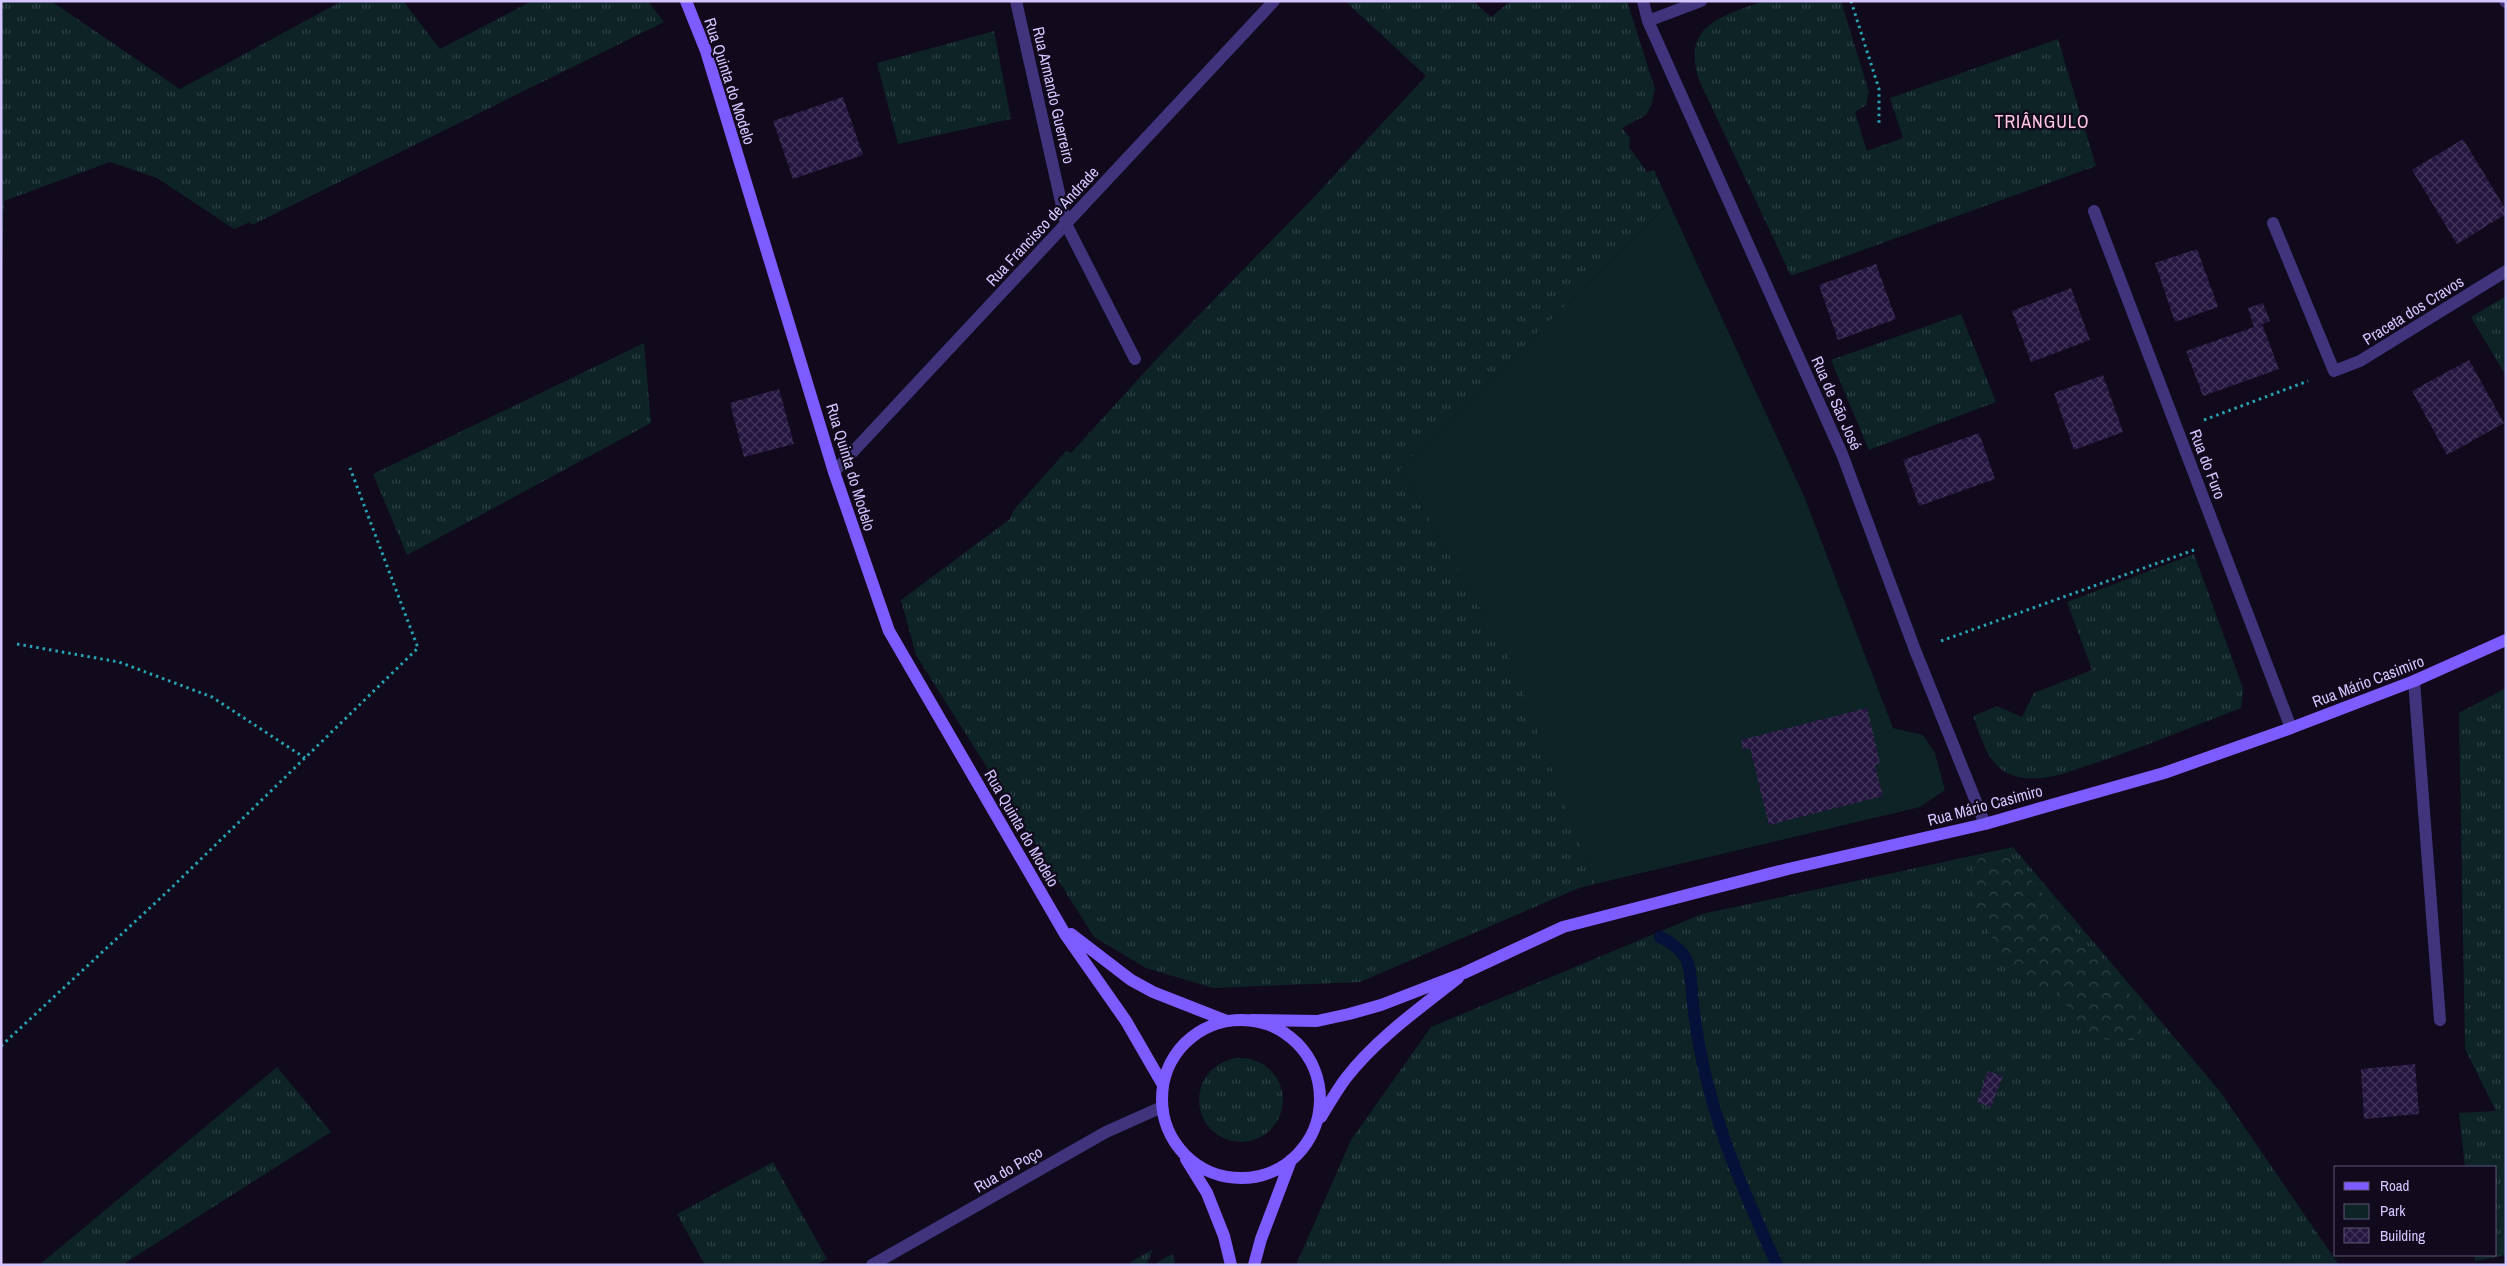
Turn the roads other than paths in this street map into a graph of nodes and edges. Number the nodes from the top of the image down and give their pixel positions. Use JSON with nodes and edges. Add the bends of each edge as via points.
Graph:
{"nodes":[{"id":1,"x":686,"y":1,"type":"edge"},
{"id":2,"x":1016,"y":1,"type":"edge"},
{"id":3,"x":1274,"y":1,"type":"edge"},
{"id":4,"x":1643,"y":1,"type":"edge"},
{"id":5,"x":1701,"y":1,"type":"edge"},
{"id":6,"x":1648,"y":21,"type":"junction"},
{"id":7,"x":2094,"y":211,"type":"dead end"},
{"id":8,"x":2272,"y":223,"type":"dead end"},
{"id":9,"x":1066,"y":224,"type":"junction"},
{"id":10,"x":2506,"y":271,"type":"edge"},
{"id":11,"x":1135,"y":359,"type":"dead end"},
{"id":12,"x":834,"y":472,"type":"junction"},
{"id":13,"x":2506,"y":640,"type":"edge"},
{"id":14,"x":2414,"y":681,"type":"junction"},
{"id":15,"x":2291,"y":728,"type":"junction"},
{"id":16,"x":1985,"y":824,"type":"junction"},
{"id":17,"x":1053,"y":913,"type":"junction"},
{"id":18,"x":1464,"y":973,"type":"junction"},
{"id":19,"x":1251,"y":1020,"type":"junction"},
{"id":20,"x":2440,"y":1020,"type":"dead end"},
{"id":21,"x":1227,"y":1021,"type":"junction"},
{"id":22,"x":1163,"y":1085,"type":"junction"},
{"id":23,"x":1162,"y":1108,"type":"junction"},
{"id":24,"x":1315,"y":1127,"type":"junction"},
{"id":25,"x":1176,"y":1145,"type":"junction"},
{"id":26,"x":1291,"y":1160,"type":"junction"},
{"id":27,"x":872,"y":1265,"type":"edge"},
{"id":28,"x":1231,"y":1265,"type":"edge"},
{"id":29,"x":1254,"y":1265,"type":"edge"}],
"edges":[{"from":1,"to":12,"type":"street","name":"Rua Quinta do Modelo","via":[[706,51]]},
{"from":2,"to":9,"type":"street","name":"Rua Armando Guerreiro"},
{"from":3,"to":9,"type":"street","name":"Rua Francisco de Andrade"},
{"from":4,"to":6,"type":"street","name":"Rua de São José"},
{"from":5,"to":6,"type":"street"},
{"from":6,"to":16,"type":"street","name":"Rua de São José","via":[[1842,454],[1915,650]]},
{"from":7,"to":15,"type":"street","name":"Rua do Furo"},
{"from":8,"to":10,"type":"street","name":"Praceta dos Cravos","via":[[2334,372],[2360,362]]},
{"from":9,"to":11,"type":"street","name":"Rua Armando Guerreiro"},
{"from":9,"to":12,"type":"street","name":"Rua Francisco de Andrade"},
{"from":12,"to":17,"type":"street","name":"Rua Quinta do Modelo","via":[[889,631]]},
{"from":13,"to":14,"type":"street","name":"Rua Mário Casimiro"},
{"from":14,"to":15,"type":"street","name":"Rua Mário Casimiro"},
{"from":14,"to":20,"type":"street"},
{"from":15,"to":16,"type":"street","name":"Rua Mário Casimiro","via":[[2164,773]]},
{"from":16,"to":18,"type":"street","name":"Rua Mário Casimiro","via":[[1788,869],[1563,927]]},
{"from":17,"to":21,"type":"street","name":"Rua Quinta do Modelo","via":[[1070,933],[1131,980]]},
{"from":17,"to":22,"type":"street","name":"Rua Quinta do Modelo","via":[[1126,1021]]},
{"from":18,"to":19,"type":"street","name":"Rua Mário Casimiro","via":[[1381,1005],[1317,1021]]},
{"from":18,"to":24,"type":"street","name":"Rua Mário Casimiro","via":[[1405,1020],[1353,1070]]},
{"from":19,"to":21,"type":"street"},
{"from":19,"to":24,"type":"street","via":[[1274,1027],[1294,1040],[1309,1058],[1318,1080],[1320,1104]]},
{"from":21,"to":22,"type":"street","via":[[1192,1036],[1178,1050]]},
{"from":22,"to":23,"type":"street"},
{"from":23,"to":25,"type":"street"},
{"from":23,"to":27,"type":"street","name":"Rua do Poço","via":[[1106,1132]]},
{"from":24,"to":26,"type":"street"},
{"from":25,"to":26,"type":"street","via":[[1194,1163],[1218,1175],[1243,1178],[1269,1173]]},
{"from":25,"to":28,"type":"street","via":[[1207,1193],[1224,1236]]},
{"from":26,"to":29,"type":"street"}]}
